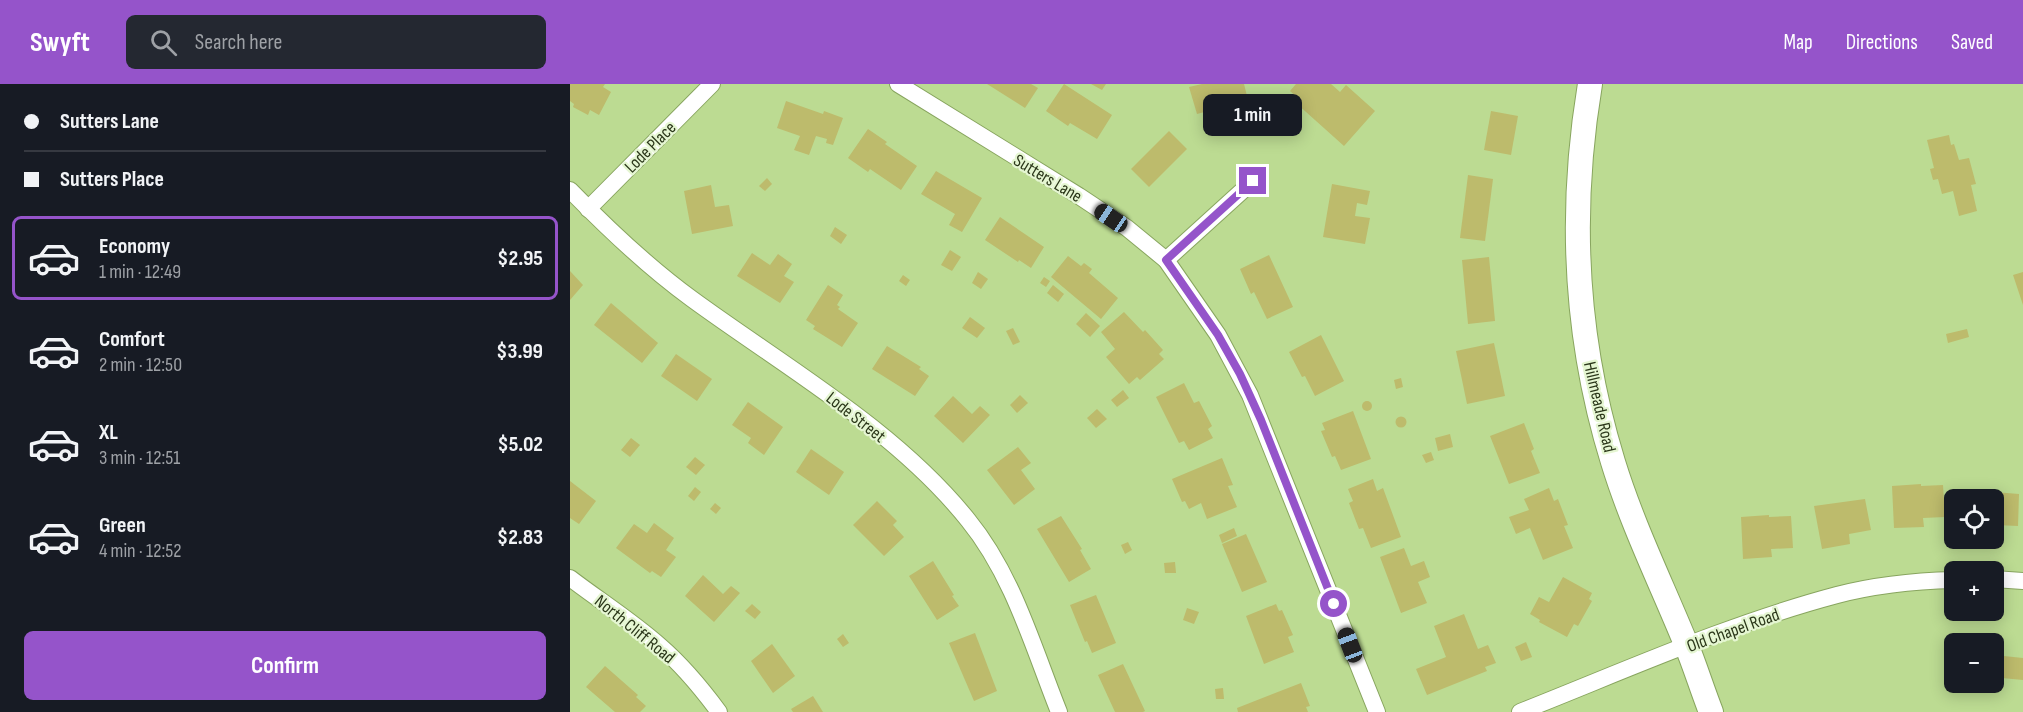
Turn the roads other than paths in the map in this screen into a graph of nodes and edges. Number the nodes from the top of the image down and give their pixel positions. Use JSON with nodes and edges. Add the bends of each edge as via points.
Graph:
{"nodes":[{"id":1,"x":712,"y":84,"type":"edge"},
{"id":2,"x":898,"y":84,"type":"edge"},
{"id":3,"x":1590,"y":84,"type":"edge"},
{"id":4,"x":1253,"y":181,"type":"dead end"},
{"id":5,"x":570,"y":190,"type":"edge"},
{"id":6,"x":588,"y":209,"type":"junction"},
{"id":7,"x":1166,"y":260,"type":"junction"},
{"id":8,"x":570,"y":578,"type":"edge"},
{"id":9,"x":2004,"y":579,"type":"edge"},
{"id":10,"x":1944,"y":580,"type":"edge"},
{"id":11,"x":2023,"y":580,"type":"edge"},
{"id":12,"x":1687,"y":646,"type":"junction"},
{"id":13,"x":719,"y":712,"type":"edge"},
{"id":14,"x":1059,"y":712,"type":"edge"},
{"id":15,"x":1377,"y":712,"type":"edge"},
{"id":16,"x":1520,"y":712,"type":"edge"},
{"id":17,"x":1710,"y":712,"type":"edge"}],
"edges":[{"from":1,"to":6,"type":"street","name":"Lode Place"},
{"from":2,"to":7,"type":"street","name":"Sutters Lane","via":[[1079,196]]},
{"from":3,"to":12,"type":"street","name":"Hillmeade Road","via":[[1579,173],[1578,229],[1582,322],[1590,369],[1614,464]]},
{"from":4,"to":7,"type":"street"},
{"from":5,"to":6,"type":"street","name":"Lode Street"},
{"from":6,"to":14,"type":"street","name":"Lode Street","via":[[661,276],[841,404],[941,488],[969,521],[1003,576]]},
{"from":7,"to":15,"type":"street","name":"Sutters Lane","via":[[1218,335],[1250,395]]},
{"from":8,"to":13,"type":"street","name":"North Cliff Road","via":[[660,646]]},
{"from":9,"to":11,"type":"street"},
{"from":10,"to":12,"type":"street","name":"Old Chapel Road","via":[[1839,595]]},
{"from":12,"to":16,"type":"street","name":"Old Chapel Road"},
{"from":12,"to":17,"type":"street","name":"Hillmeade Road"}]}
